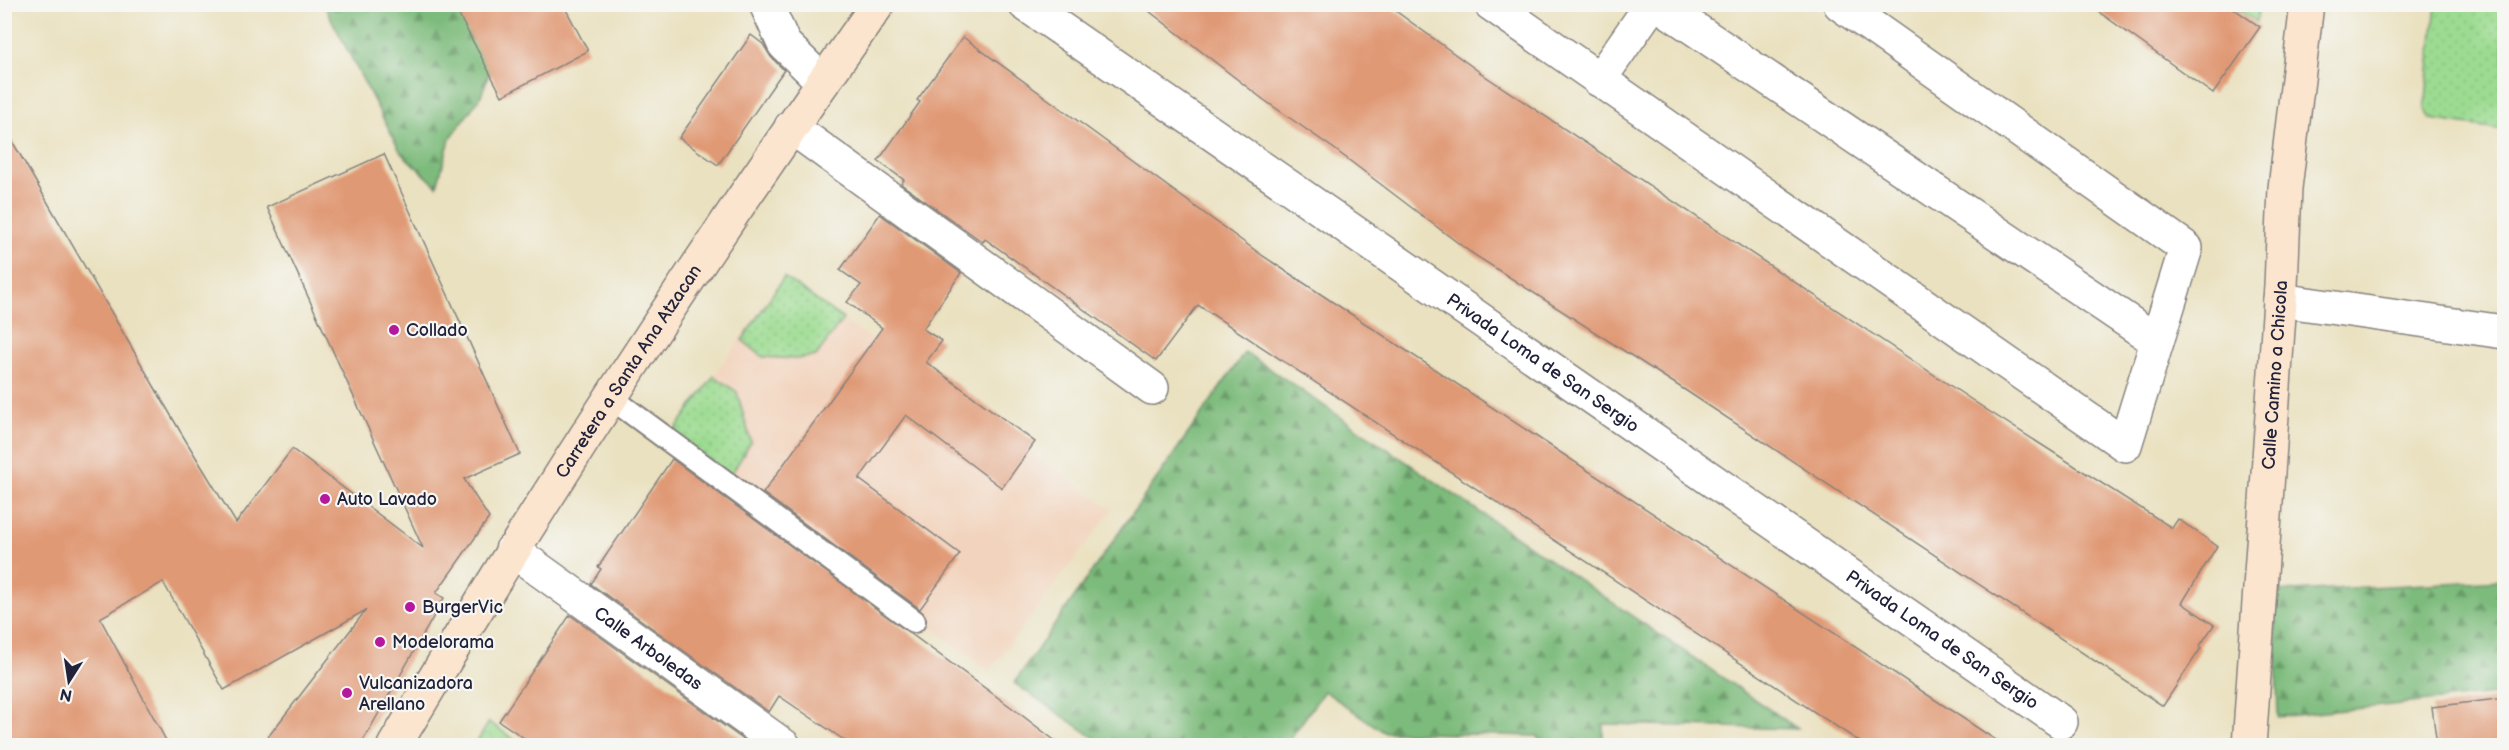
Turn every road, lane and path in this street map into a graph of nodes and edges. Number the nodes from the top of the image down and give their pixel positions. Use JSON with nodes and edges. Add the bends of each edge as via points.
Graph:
{"nodes":[{"id":1,"x":766,"y":4,"type":"edge"},
{"id":2,"x":878,"y":4,"type":"edge"},
{"id":3,"x":1024,"y":4,"type":"edge"},
{"id":4,"x":1491,"y":4,"type":"edge"},
{"id":5,"x":1652,"y":4,"type":"edge"},
{"id":6,"x":1658,"y":4,"type":"edge"},
{"id":7,"x":1840,"y":4,"type":"edge"},
{"id":8,"x":2307,"y":4,"type":"edge"},
{"id":9,"x":1599,"y":80,"type":"junction"},
{"id":10,"x":823,"y":82,"type":"junction"},
{"id":11,"x":791,"y":127,"type":"junction"},
{"id":12,"x":2280,"y":300,"type":"junction"},
{"id":13,"x":2505,"y":332,"type":"edge"},
{"id":14,"x":2157,"y":341,"type":"junction"},
{"id":15,"x":1152,"y":388,"type":"dead end"},
{"id":16,"x":610,"y":397,"type":"junction"},
{"id":17,"x":512,"y":550,"type":"junction"},
{"id":18,"x":914,"y":621,"type":"dead end"},
{"id":19,"x":2061,"y":722,"type":"dead end"},
{"id":20,"x":781,"y":745,"type":"edge"},
{"id":21,"x":394,"y":746,"type":"edge"},
{"id":22,"x":2249,"y":746,"type":"edge"}],
"edges":[{"from":1,"to":10,"type":"street","via":[[784,44]]},
{"from":2,"to":10,"type":"street","name":"Carretera a Santa Ana Atzacan"},
{"from":3,"to":19,"type":"street","name":"Privada Loma de San Sergio"},
{"from":4,"to":9,"type":"street"},
{"from":5,"to":9,"type":"street"},
{"from":6,"to":14,"type":"street"},
{"from":7,"to":14,"type":"street","via":[[2186,248]]},
{"from":8,"to":12,"type":"street","name":"Calle Camino a Chicola","via":[[2286,188]]},
{"from":9,"to":14,"type":"street","via":[[2125,445]]},
{"from":10,"to":11,"type":"street","name":"Carretera a Santa Ana Atzacan"},
{"from":11,"to":15,"type":"street"},
{"from":11,"to":16,"type":"street","name":"Carretera a Santa Ana Atzacan"},
{"from":12,"to":13,"type":"street"},
{"from":12,"to":22,"type":"street","name":"Calle Camino a Chicola"},
{"from":16,"to":17,"type":"street","name":"Carretera a Santa Ana Atzacan"},
{"from":16,"to":18,"type":"lane"},
{"from":17,"to":20,"type":"street","name":"Calle Arboledas"},
{"from":17,"to":21,"type":"street","name":"Carretera a Santa Ana Atzacan"}]}
